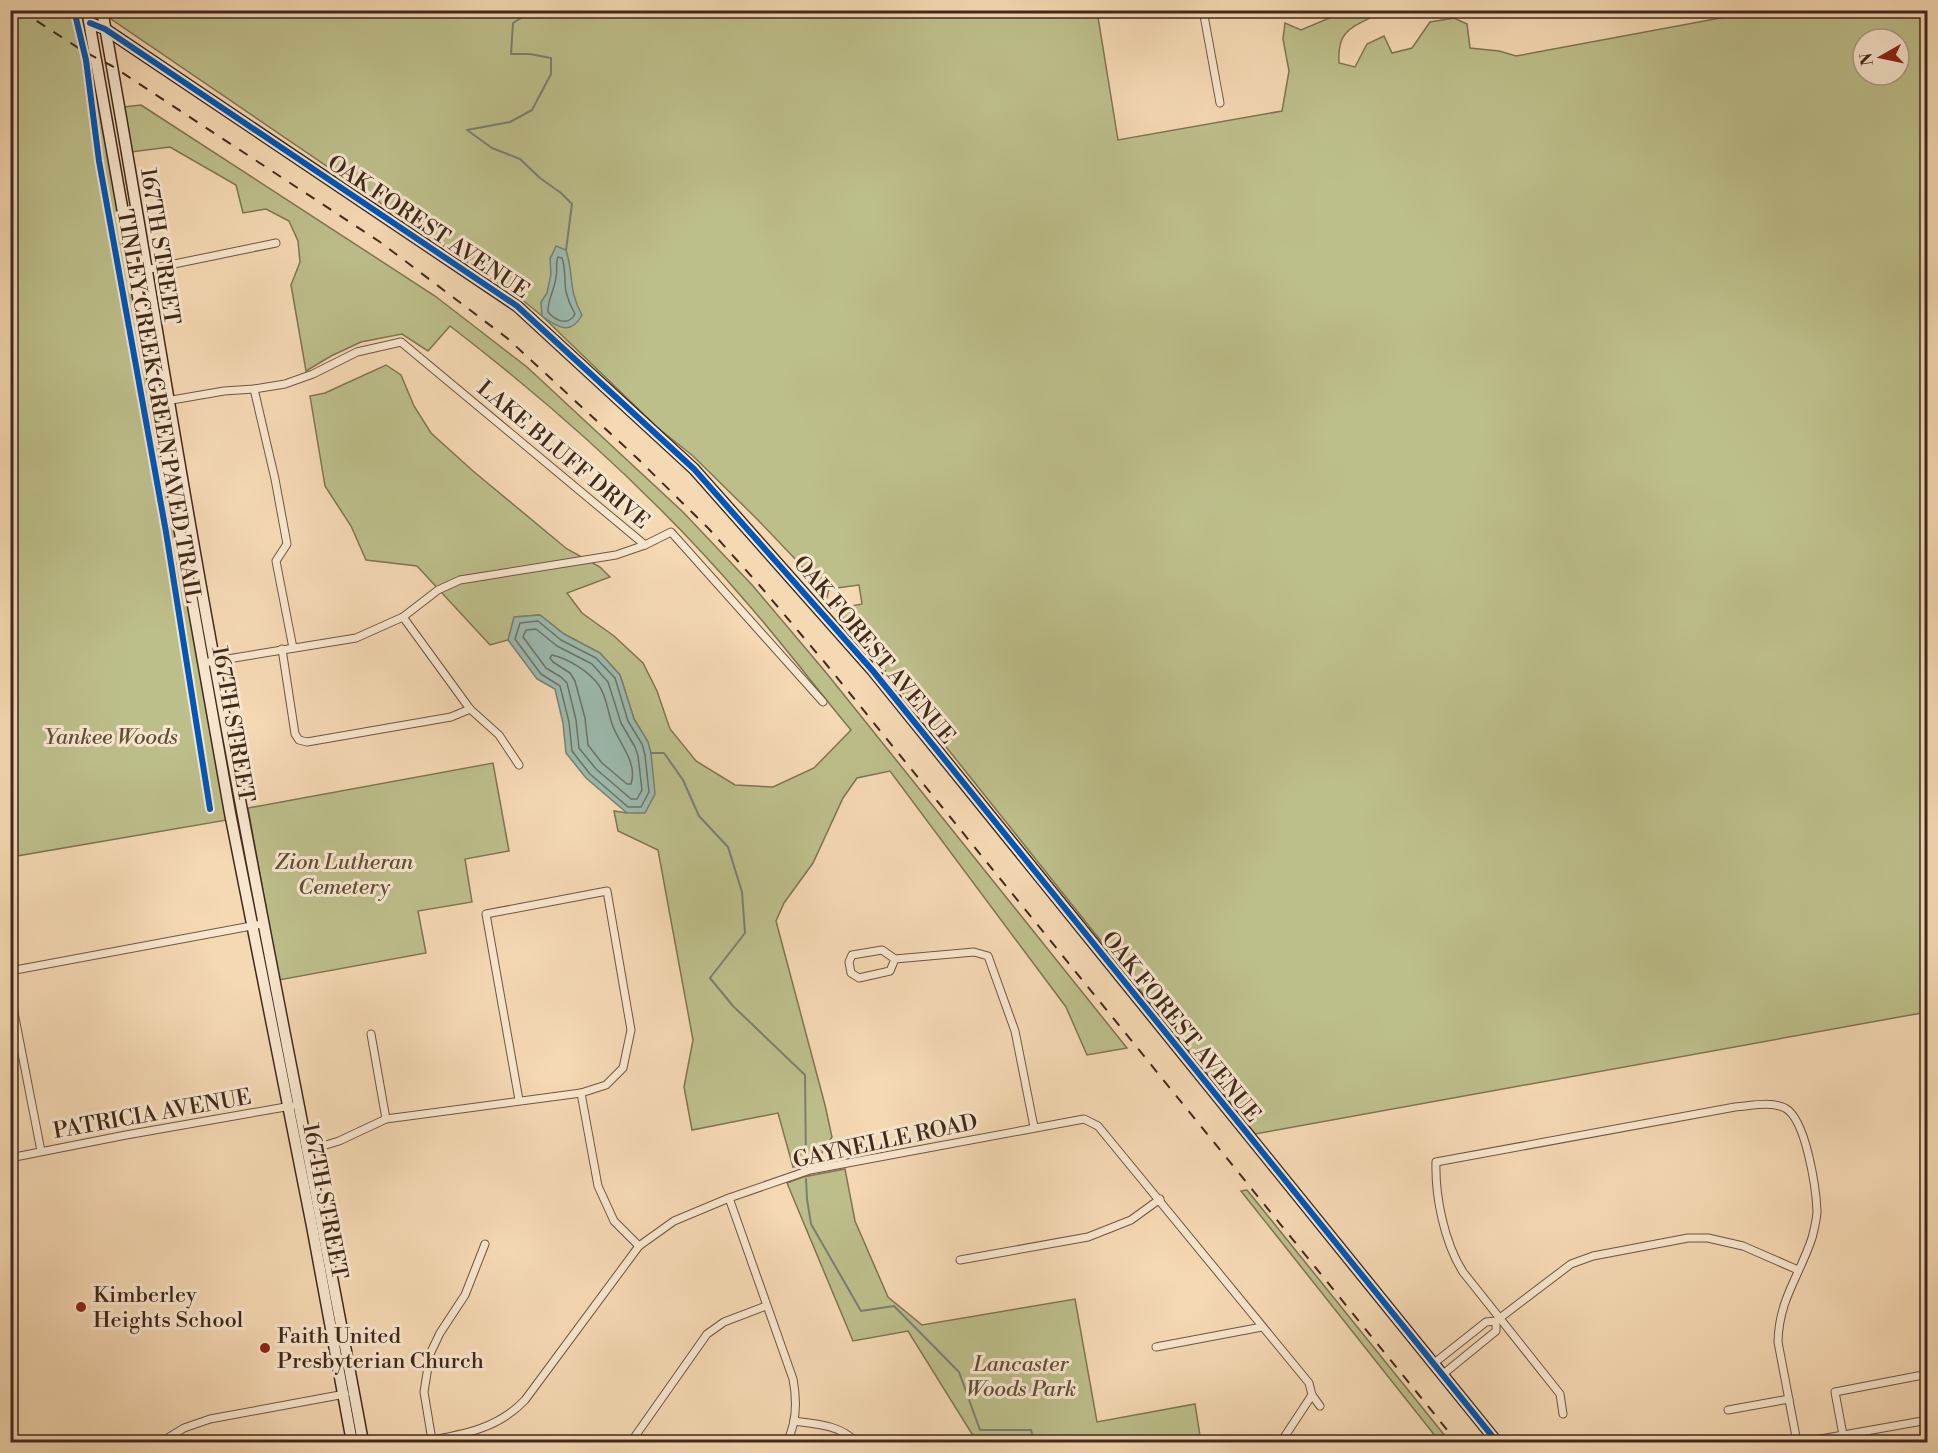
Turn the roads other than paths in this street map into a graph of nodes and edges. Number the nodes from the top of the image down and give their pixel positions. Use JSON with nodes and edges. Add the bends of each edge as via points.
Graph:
{"nodes":[{"id":1,"x":87,"y":10,"type":"edge"},
{"id":2,"x":102,"y":10,"type":"edge"},
{"id":3,"x":1203,"y":10,"type":"edge"},
{"id":4,"x":90,"y":23,"type":"junction"},
{"id":5,"x":105,"y":29,"type":"junction"},
{"id":6,"x":1220,"y":103,"type":"dead end"},
{"id":7,"x":276,"y":243,"type":"dead end"},
{"id":8,"x":146,"y":270,"type":"junction"},
{"id":9,"x":254,"y":389,"type":"junction"},
{"id":10,"x":162,"y":401,"type":"junction"},
{"id":11,"x":645,"y":545,"type":"junction"},
{"id":12,"x":403,"y":617,"type":"junction"},
{"id":13,"x":293,"y":648,"type":"junction"},
{"id":14,"x":282,"y":649,"type":"junction"},
{"id":15,"x":209,"y":662,"type":"junction"},
{"id":16,"x":822,"y":702,"type":"dead end"},
{"id":17,"x":470,"y":709,"type":"junction"},
{"id":18,"x":519,"y":765,"type":"dead end"},
{"id":19,"x":257,"y":925,"type":"junction"},
{"id":20,"x":895,"y":959,"type":"junction"},
{"id":21,"x":10,"y":971,"type":"edge"},
{"id":22,"x":10,"y":992,"type":"edge"},
{"id":23,"x":371,"y":1034,"type":"dead end"},
{"id":24,"x":581,"y":1093,"type":"junction"},
{"id":25,"x":519,"y":1100,"type":"junction"},
{"id":26,"x":294,"y":1106,"type":"junction"},
{"id":27,"x":386,"y":1119,"type":"junction"},
{"id":28,"x":1034,"y":1127,"type":"junction"},
{"id":29,"x":41,"y":1151,"type":"junction"},
{"id":30,"x":303,"y":1152,"type":"junction"},
{"id":31,"x":10,"y":1158,"type":"edge"},
{"id":32,"x":729,"y":1198,"type":"junction"},
{"id":33,"x":1160,"y":1199,"type":"junction"},
{"id":34,"x":485,"y":1244,"type":"dead end"},
{"id":35,"x":639,"y":1246,"type":"junction"},
{"id":36,"x":960,"y":1260,"type":"dead end"},
{"id":37,"x":1798,"y":1270,"type":"junction"},
{"id":38,"x":766,"y":1306,"type":"junction"},
{"id":39,"x":1498,"y":1320,"type":"junction"},
{"id":40,"x":1262,"y":1327,"type":"junction"},
{"id":41,"x":1156,"y":1347,"type":"dead end"},
{"id":42,"x":1433,"y":1364,"type":"junction"},
{"id":43,"x":1928,"y":1374,"type":"edge"},
{"id":44,"x":1442,"y":1375,"type":"junction"},
{"id":45,"x":348,"y":1393,"type":"junction"},
{"id":46,"x":1312,"y":1395,"type":"junction"},
{"id":47,"x":1789,"y":1399,"type":"junction"},
{"id":48,"x":1320,"y":1406,"type":"dead end"},
{"id":49,"x":1728,"y":1410,"type":"dead end"},
{"id":50,"x":1563,"y":1414,"type":"dead end"},
{"id":51,"x":1928,"y":1420,"type":"edge"},
{"id":52,"x":795,"y":1421,"type":"junction"},
{"id":53,"x":1843,"y":1436,"type":"junction"},
{"id":54,"x":432,"y":1440,"type":"junction"},
{"id":55,"x":161,"y":1443,"type":"edge"},
{"id":56,"x":352,"y":1443,"type":"edge"},
{"id":57,"x":363,"y":1443,"type":"edge"},
{"id":58,"x":421,"y":1443,"type":"edge"},
{"id":59,"x":631,"y":1443,"type":"edge"},
{"id":60,"x":787,"y":1443,"type":"edge"},
{"id":61,"x":856,"y":1443,"type":"edge"},
{"id":62,"x":1281,"y":1443,"type":"edge"},
{"id":63,"x":1497,"y":1443,"type":"edge"},
{"id":64,"x":1797,"y":1443,"type":"edge"},
{"id":65,"x":1804,"y":1443,"type":"edge"}],
"edges":[{"from":1,"to":4,"type":"street","name":"167TH STREET"},
{"from":2,"to":5,"type":"street","name":"167TH STREET"},
{"from":3,"to":6,"type":"street"},
{"from":4,"to":5,"type":"street","name":"OAK FOREST AVENUE"},
{"from":4,"to":10,"type":"street","name":"167TH STREET"},
{"from":5,"to":8,"type":"street","name":"167TH STREET"},
{"from":5,"to":42,"type":"street","name":"OAK FOREST AVENUE","via":[[517,306],[694,469],[873,670]]},
{"from":7,"to":8,"type":"street"},
{"from":8,"to":10,"type":"street","name":"167TH STREET"},
{"from":9,"to":10,"type":"street"},
{"from":9,"to":11,"type":"street","name":"LAKE BLUFF DRIVE","via":[[300,379],[357,352],[401,342]]},
{"from":9,"to":13,"type":"street","via":[[287,544],[276,561]]},
{"from":10,"to":15,"type":"street","name":"167TH STREET"},
{"from":11,"to":12,"type":"street","via":[[616,555],[460,580],[438,590]]},
{"from":11,"to":16,"type":"street","name":"LAKE BLUFF DRIVE","via":[[671,532]]},
{"from":12,"to":13,"type":"street","via":[[356,638]]},
{"from":12,"to":17,"type":"street"},
{"from":13,"to":14,"type":"street"},
{"from":14,"to":15,"type":"street"},
{"from":14,"to":17,"type":"street","via":[[299,740],[307,742],[451,717]]},
{"from":15,"to":19,"type":"street","name":"167TH STREET"},
{"from":17,"to":18,"type":"street","via":[[499,735]]},
{"from":19,"to":21,"type":"street"},
{"from":19,"to":26,"type":"street","name":"167TH STREET"},
{"from":20,"to":20,"type":"street","via":[[882,950],[852,955],[851,974],[859,978],[890,971]]},
{"from":20,"to":28,"type":"street","via":[[974,952],[988,956],[1016,1031]]},
{"from":22,"to":29,"type":"street"},
{"from":23,"to":27,"type":"street"},
{"from":24,"to":25,"type":"street"},
{"from":24,"to":25,"type":"street","via":[[606,1085],[623,1068],[631,1030],[607,891],[486,914]]},
{"from":24,"to":35,"type":"street","via":[[598,1186],[614,1221]]},
{"from":25,"to":27,"type":"street"},
{"from":26,"to":29,"type":"street","name":"PATRICIA AVENUE"},
{"from":26,"to":30,"type":"street","name":"167TH STREET"},
{"from":27,"to":30,"type":"street","via":[[339,1141]]},
{"from":28,"to":32,"type":"street","name":"GAYNELLE ROAD","via":[[810,1170]]},
{"from":28,"to":33,"type":"street","name":"GAYNELLE ROAD","via":[[1084,1119],[1098,1126]]},
{"from":29,"to":31,"type":"street","name":"PATRICIA AVENUE"},
{"from":30,"to":45,"type":"street","name":"167TH STREET"},
{"from":32,"to":35,"type":"street","name":"GAYNELLE ROAD","via":[[674,1221]]},
{"from":32,"to":38,"type":"street"},
{"from":33,"to":36,"type":"street","via":[[1131,1220],[1088,1237]]},
{"from":33,"to":40,"type":"street","name":"GAYNELLE ROAD"},
{"from":34,"to":54,"type":"street","via":[[465,1295],[430,1354],[424,1392]]},
{"from":35,"to":54,"type":"street","name":"GAYNELLE ROAD","via":[[519,1407],[481,1430]]},
{"from":37,"to":39,"type":"street","via":[[1743,1245],[1688,1238],[1593,1256],[1571,1264]]},
{"from":37,"to":39,"type":"street","via":[[1812,1238],[1817,1213],[1806,1146],[1798,1123],[1786,1108],[1770,1104],[1735,1107],[1436,1162],[1442,1213],[1454,1258]]},
{"from":37,"to":47,"type":"street","via":[[1778,1326]]},
{"from":38,"to":52,"type":"street","via":[[793,1379]]},
{"from":38,"to":59,"type":"street","via":[[724,1322],[707,1334]]},
{"from":39,"to":42,"type":"street","via":[[1486,1322]]},
{"from":39,"to":44,"type":"street","via":[[1496,1331]]},
{"from":39,"to":50,"type":"street","via":[[1560,1394]]},
{"from":40,"to":41,"type":"street"},
{"from":40,"to":46,"type":"street","name":"GAYNELLE ROAD","via":[[1309,1383]]},
{"from":42,"to":44,"type":"street","name":"OAK FOREST AVENUE"},
{"from":43,"to":53,"type":"street","via":[[1835,1392]]},
{"from":44,"to":63,"type":"street","name":"OAK FOREST AVENUE"},
{"from":45,"to":55,"type":"street","via":[[210,1419],[184,1428]]},
{"from":45,"to":56,"type":"street","name":"167TH STREET"},
{"from":45,"to":57,"type":"street","name":"167TH STREET"},
{"from":46,"to":48,"type":"street","name":"GAYNELLE ROAD"},
{"from":46,"to":62,"type":"street"},
{"from":47,"to":49,"type":"street"},
{"from":47,"to":64,"type":"street"},
{"from":51,"to":53,"type":"street"},
{"from":52,"to":60,"type":"street"},
{"from":52,"to":61,"type":"street","via":[[836,1428]]},
{"from":53,"to":65,"type":"street"},
{"from":54,"to":58,"type":"street","name":"GAYNELLE ROAD"}]}
